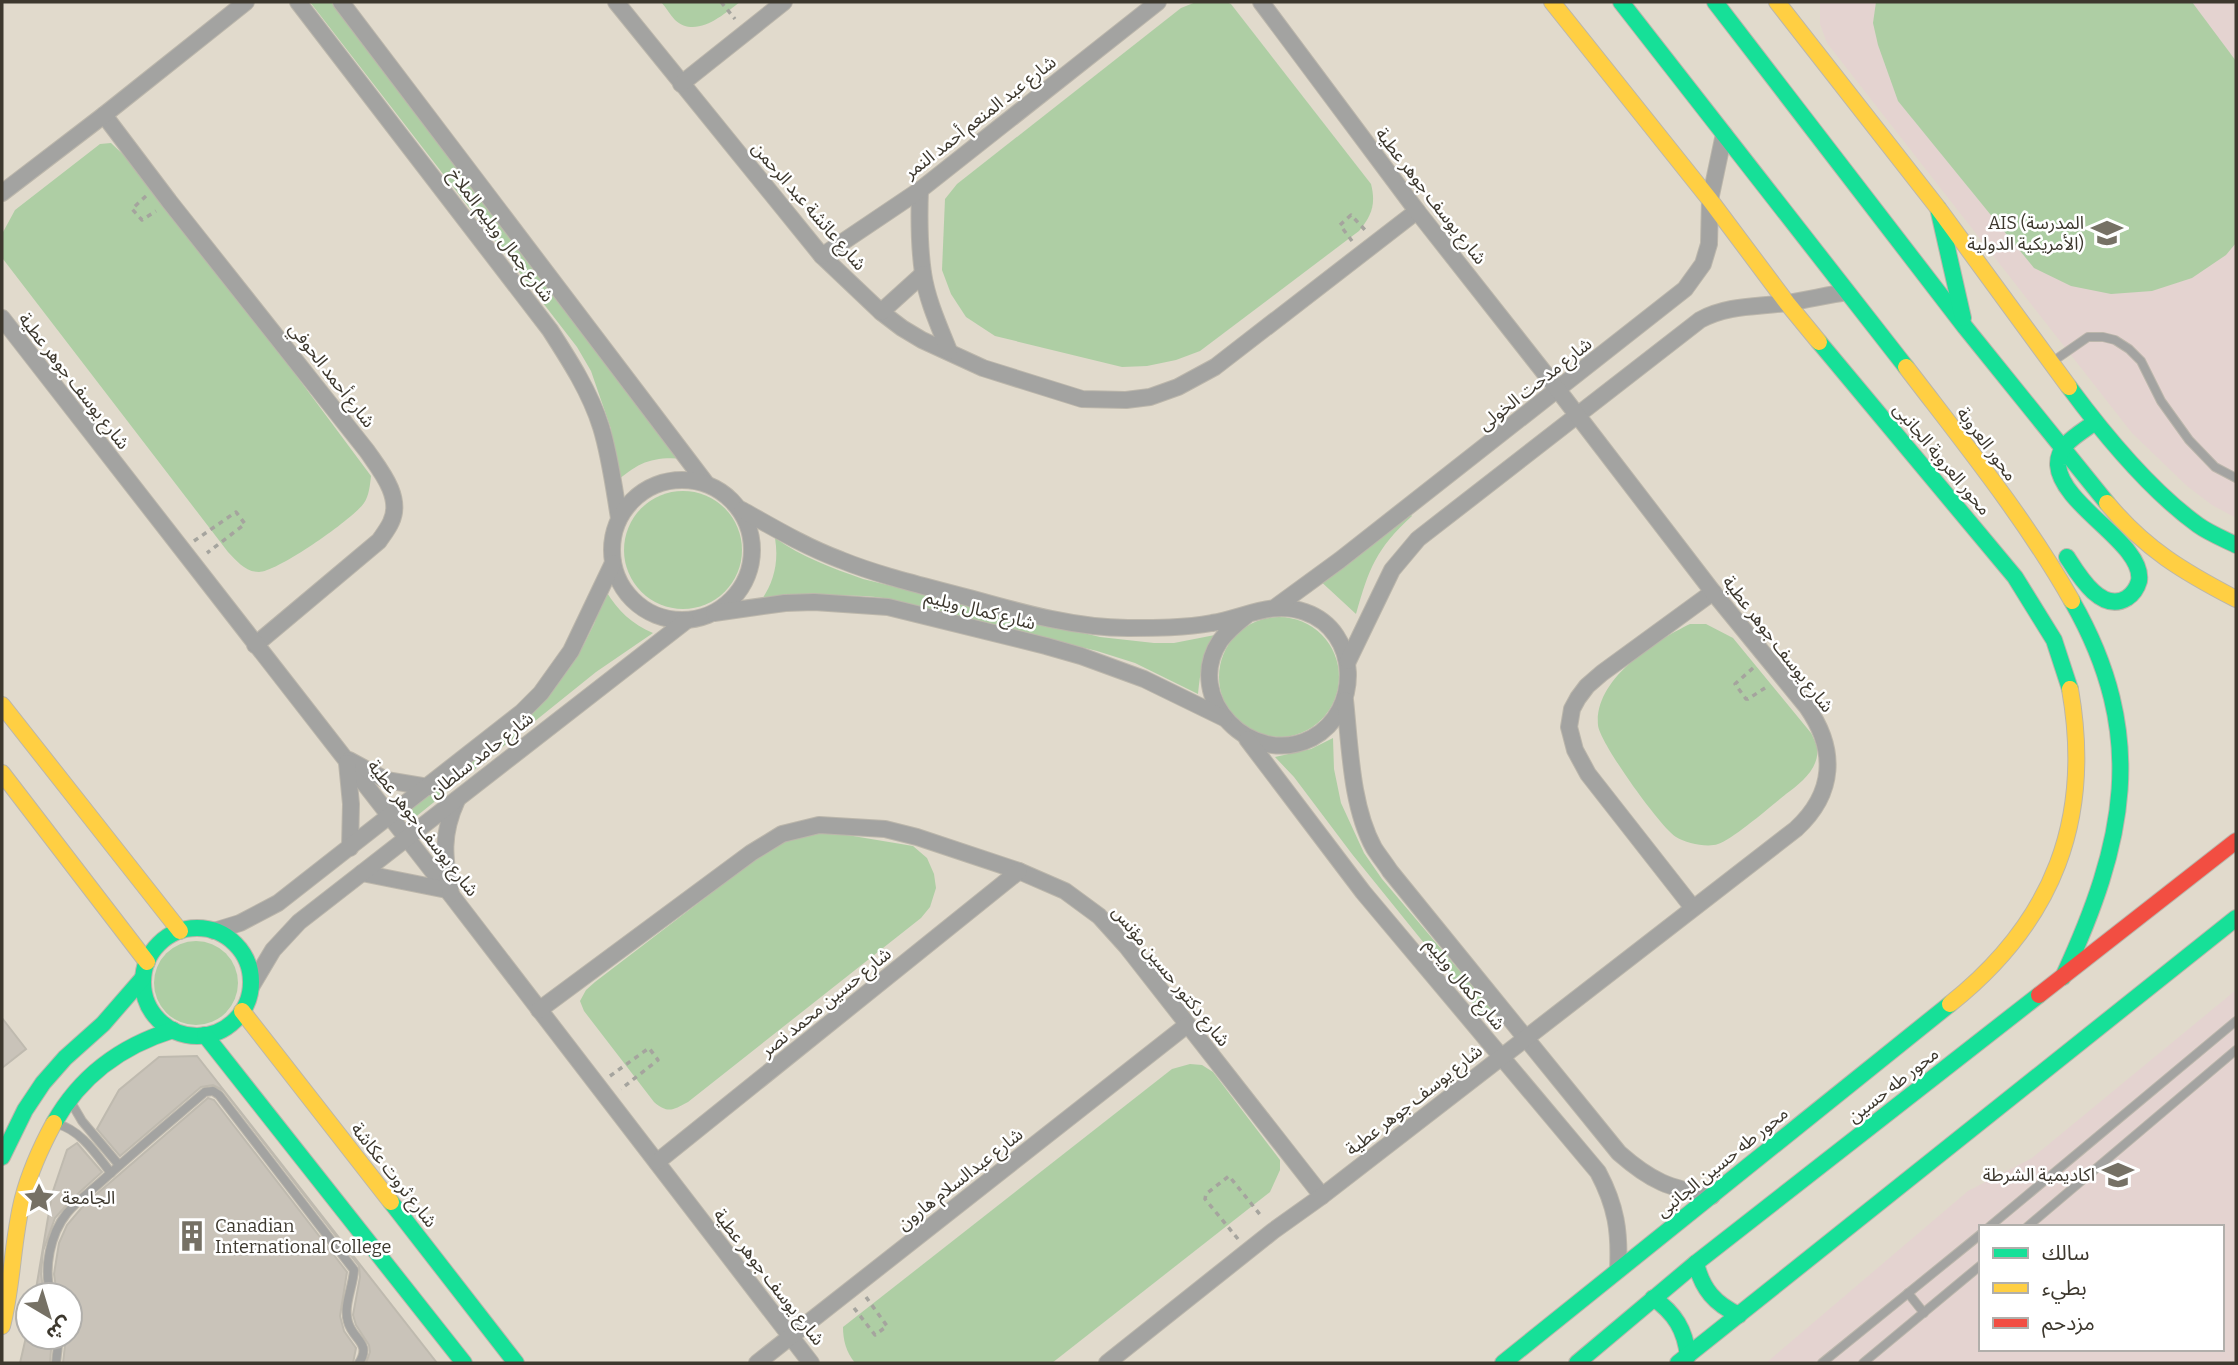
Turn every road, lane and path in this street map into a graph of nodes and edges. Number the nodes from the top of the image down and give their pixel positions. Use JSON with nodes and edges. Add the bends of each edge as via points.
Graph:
{"nodes":[{"id":1,"x":246,"y":2,"type":"edge"},
{"id":2,"x":298,"y":2,"type":"edge"},
{"id":3,"x":341,"y":2,"type":"edge"},
{"id":4,"x":616,"y":2,"type":"edge"},
{"id":5,"x":721,"y":2,"type":"edge"},
{"id":6,"x":783,"y":2,"type":"edge"},
{"id":7,"x":1158,"y":2,"type":"edge"},
{"id":8,"x":1261,"y":2,"type":"edge"},
{"id":9,"x":1552,"y":2,"type":"edge"},
{"id":10,"x":1621,"y":2,"type":"edge"},
{"id":11,"x":1715,"y":2,"type":"edge"},
{"id":12,"x":1777,"y":2,"type":"edge"},
{"id":13,"x":1790,"y":2,"type":"edge"},
{"id":14,"x":1791,"y":20,"type":"junction"},
{"id":15,"x":744,"y":32,"type":"junction"},
{"id":16,"x":681,"y":84,"type":"junction"},
{"id":17,"x":104,"y":115,"type":"junction"},
{"id":18,"x":1724,"y":134,"type":"junction"},
{"id":19,"x":158,"y":187,"type":"junction"},
{"id":20,"x":920,"y":190,"type":"junction"},
{"id":21,"x":2,"y":194,"type":"edge"},
{"id":22,"x":1710,"y":200,"type":"junction"},
{"id":23,"x":169,"y":201,"type":"junction"},
{"id":24,"x":1938,"y":208,"type":"junction"},
{"id":25,"x":1417,"y":211,"type":"junction"},
{"id":26,"x":1376,"y":243,"type":"junction"},
{"id":27,"x":1362,"y":254,"type":"junction"},
{"id":28,"x":822,"y":256,"type":"junction"},
{"id":29,"x":923,"y":274,"type":"junction"},
{"id":30,"x":1847,"y":292,"type":"junction"},
{"id":31,"x":1787,"y":303,"type":"junction"},
{"id":32,"x":881,"y":312,"type":"junction"},
{"id":33,"x":2,"y":318,"type":"edge"},
{"id":34,"x":1965,"y":327,"type":"junction"},
{"id":35,"x":949,"y":351,"type":"junction"},
{"id":36,"x":2051,"y":362,"type":"junction"},
{"id":37,"x":1558,"y":390,"type":"junction"},
{"id":38,"x":1577,"y":414,"type":"junction"},
{"id":39,"x":2095,"y":422,"type":"junction"},
{"id":40,"x":2062,"y":449,"type":"junction"},
{"id":41,"x":1980,"y":465,"type":"junction"},
{"id":42,"x":2236,"y":478,"type":"edge"},
{"id":43,"x":705,"y":482,"type":"junction"},
{"id":44,"x":2028,"y":502,"type":"dead end"},
{"id":45,"x":742,"y":510,"type":"junction"},
{"id":46,"x":619,"y":518,"type":"junction"},
{"id":47,"x":2058,"y":544,"type":"dead end"},
{"id":48,"x":2236,"y":545,"type":"edge"},
{"id":49,"x":181,"y":551,"type":"junction"},
{"id":50,"x":613,"y":563,"type":"junction"},
{"id":51,"x":192,"y":565,"type":"junction"},
{"id":52,"x":1713,"y":592,"type":"junction"},
{"id":53,"x":2236,"y":599,"type":"edge"},
{"id":54,"x":1278,"y":606,"type":"junction"},
{"id":55,"x":714,"y":613,"type":"junction"},
{"id":56,"x":1247,"y":615,"type":"junction"},
{"id":57,"x":686,"y":621,"type":"junction"},
{"id":58,"x":255,"y":645,"type":"junction"},
{"id":59,"x":1765,"y":658,"type":"junction"},
{"id":60,"x":1348,"y":661,"type":"junction"},
{"id":61,"x":1781,"y":676,"type":"junction"},
{"id":62,"x":1345,"y":700,"type":"junction"},
{"id":63,"x":2,"y":705,"type":"edge"},
{"id":64,"x":1224,"y":718,"type":"junction"},
{"id":65,"x":1246,"y":737,"type":"junction"},
{"id":66,"x":345,"y":760,"type":"junction"},
{"id":67,"x":2,"y":773,"type":"edge"},
{"id":68,"x":428,"y":787,"type":"junction"},
{"id":69,"x":459,"y":797,"type":"junction"},
{"id":70,"x":390,"y":817,"type":"junction"},
{"id":71,"x":407,"y":839,"type":"junction"},
{"id":72,"x":2236,"y":841,"type":"edge"},
{"id":73,"x":350,"y":848,"type":"junction"},
{"id":74,"x":1019,"y":871,"type":"junction"},
{"id":75,"x":362,"y":873,"type":"junction"},
{"id":76,"x":449,"y":893,"type":"junction"},
{"id":77,"x":1693,"y":908,"type":"junction"},
{"id":78,"x":2236,"y":918,"type":"edge"},
{"id":79,"x":180,"y":931,"type":"junction"},
{"id":80,"x":214,"y":931,"type":"junction"},
{"id":81,"x":145,"y":970,"type":"junction"},
{"id":82,"x":2063,"y":977,"type":"junction"},
{"id":83,"x":251,"y":987,"type":"junction"},
{"id":84,"x":1965,"y":992,"type":"joint"},
{"id":85,"x":539,"y":1010,"type":"junction"},
{"id":86,"x":242,"y":1011,"type":"junction"},
{"id":87,"x":2236,"y":1021,"type":"edge"},
{"id":88,"x":1188,"y":1025,"type":"junction"},
{"id":89,"x":173,"y":1030,"type":"junction"},
{"id":90,"x":205,"y":1035,"type":"junction"},
{"id":91,"x":1525,"y":1038,"type":"junction"},
{"id":92,"x":2236,"y":1050,"type":"edge"},
{"id":93,"x":1501,"y":1056,"type":"junction"},
{"id":94,"x":603,"y":1093,"type":"junction"},
{"id":95,"x":70,"y":1100,"type":"junction"},
{"id":96,"x":54,"y":1123,"type":"junction"},
{"id":97,"x":4,"y":1152,"type":"edge"},
{"id":98,"x":35,"y":1160,"type":"junction"},
{"id":99,"x":657,"y":1162,"type":"junction"},
{"id":100,"x":119,"y":1165,"type":"junction"},
{"id":101,"x":111,"y":1172,"type":"junction"},
{"id":102,"x":1322,"y":1196,"type":"junction"},
{"id":103,"x":1712,"y":1196,"type":"junction"},
{"id":104,"x":1991,"y":1225,"type":"edge"},
{"id":105,"x":2029,"y":1225,"type":"edge"},
{"id":106,"x":1273,"y":1231,"type":"junction"},
{"id":107,"x":1979,"y":1236,"type":"edge"},
{"id":108,"x":1248,"y":1251,"type":"junction"},
{"id":109,"x":1696,"y":1263,"type":"junction"},
{"id":110,"x":1979,"y":1267,"type":"edge"},
{"id":111,"x":1618,"y":1270,"type":"junction"},
{"id":112,"x":48,"y":1281,"type":"edge"},
{"id":113,"x":850,"y":1289,"type":"junction"},
{"id":114,"x":1908,"y":1293,"type":"junction"},
{"id":115,"x":1653,"y":1298,"type":"junction"},
{"id":116,"x":1924,"y":1313,"type":"junction"},
{"id":117,"x":1739,"y":1315,"type":"junction"},
{"id":118,"x":2,"y":1326,"type":"edge"},
{"id":119,"x":791,"y":1336,"type":"junction"},
{"id":120,"x":1683,"y":1360,"type":"edge"},
{"id":121,"x":359,"y":1363,"type":"edge"},
{"id":122,"x":464,"y":1363,"type":"edge"},
{"id":123,"x":516,"y":1363,"type":"edge"},
{"id":124,"x":757,"y":1363,"type":"edge"},
{"id":125,"x":811,"y":1363,"type":"edge"},
{"id":126,"x":1107,"y":1363,"type":"edge"},
{"id":127,"x":1503,"y":1363,"type":"edge"},
{"id":128,"x":1577,"y":1363,"type":"edge"},
{"id":129,"x":1822,"y":1363,"type":"edge"},
{"id":130,"x":1863,"y":1363,"type":"edge"}],
"edges":[{"from":1,"to":17,"type":"street"},
{"from":2,"to":46,"type":"street","name":"شارع جمال ويليم الملاخ","via":[[568,357],[601,427]]},
{"from":3,"to":43,"type":"street","name":"شارع جمال ويليم الملاخ"},
{"from":4,"to":16,"type":"street","name":"شارع عائشة عبد الرحمن"},
{"from":5,"to":15,"type":"path"},
{"from":6,"to":15,"type":"street"},
{"from":7,"to":20,"type":"street","name":"شارع عبد المنعم أحمد النمر"},
{"from":8,"to":25,"type":"street","name":"شارع يوسف جوهر عطية"},
{"from":9,"to":22,"type":"street","name":"محور العروبة الجانبى"},
{"from":10,"to":18,"type":"street","name":"محور العروبة"},
{"from":11,"to":34,"type":"street"},
{"from":12,"to":14,"type":"street"},
{"from":13,"to":14,"type":"street"},
{"from":14,"to":24,"type":"street"},
{"from":15,"to":16,"type":"street"},
{"from":16,"to":28,"type":"street","name":"شارع عائشة عبد الرحمن"},
{"from":17,"to":19,"type":"street","name":"شارع أحمد الحوفي"},
{"from":17,"to":21,"type":"street"},
{"from":18,"to":22,"type":"street","name":"شارع مدحت الخولى"},
{"from":18,"to":30,"type":"street","name":"محور العروبة"},
{"from":19,"to":23,"type":"street","name":"شارع أحمد الحوفي"},
{"from":19,"to":23,"type":"path","via":[[132,209],[142,220]]},
{"from":20,"to":28,"type":"street","name":"شارع عبد المنعم أحمد النمر"},
{"from":20,"to":29,"type":"street"},
{"from":22,"to":31,"type":"street","name":"محور العروبة الجانبى"},
{"from":22,"to":37,"type":"street","name":"شارع مدحت الخولى","via":[[1709,244],[1703,264],[1685,289]]},
{"from":23,"to":58,"type":"street","name":"شارع أحمد الحوفي","via":[[367,451],[394,501],[392,520],[379,541]]},
{"from":24,"to":34,"type":"street"},
{"from":24,"to":36,"type":"street"},
{"from":25,"to":26,"type":"street","name":"شارع عائشة عبد الرحمن"},
{"from":25,"to":37,"type":"street","name":"شارع يوسف جوهر عطية"},
{"from":26,"to":27,"type":"street","name":"شارع عائشة عبد الرحمن"},
{"from":26,"to":27,"type":"path","via":[[1352,214],[1340,223]]},
{"from":27,"to":35,"type":"street","name":"شارع عائشة عبد الرحمن","via":[[1215,367],[1150,397],[1082,399],[983,368]]},
{"from":28,"to":32,"type":"street","name":"شارع عائشة عبد الرحمن"},
{"from":29,"to":32,"type":"street"},
{"from":29,"to":35,"type":"street"},
{"from":30,"to":31,"type":"street"},
{"from":30,"to":41,"type":"street","name":"محور العروبة"},
{"from":31,"to":38,"type":"street","via":[[1737,307],[1708,316]]},
{"from":31,"to":84,"type":"street","name":"محور العروبة الجانبى","via":[[2015,577],[2039,612],[2070,691],[2077,775],[2072,817],[2060,858],[2021,934]]},
{"from":32,"to":35,"type":"street","name":"شارع عائشة عبد الرحمن","via":[[922,340]]},
{"from":33,"to":49,"type":"street","name":"شارع يوسف جوهر عطية"},
{"from":34,"to":40,"type":"street"},
{"from":36,"to":39,"type":"street"},
{"from":36,"to":42,"type":"lane","via":[[2088,337],[2122,344],[2141,362],[2189,440],[2215,467]]},
{"from":37,"to":38,"type":"street","name":"شارع يوسف جوهر عطية"},
{"from":37,"to":54,"type":"street","name":"شارع مدحت الخولى"},
{"from":38,"to":52,"type":"street","name":"شارع يوسف جوهر عطية"},
{"from":38,"to":60,"type":"street","via":[[1403,554]]},
{"from":39,"to":40,"type":"street"},
{"from":39,"to":48,"type":"street","via":[[2161,493],[2199,526]]},
{"from":40,"to":47,"type":"street","via":[[2059,472],[2066,487],[2131,556],[2139,571],[2137,588],[2124,599],[2099,597]]},
{"from":40,"to":53,"type":"street","via":[[2138,537],[2184,572]]},
{"from":41,"to":44,"type":"street"},
{"from":41,"to":82,"type":"street","name":"محور العروبة","via":[[2087,625],[2112,691],[2119,729],[2122,768],[2113,846]]},
{"from":43,"to":45,"type":"street","via":[[726,493]]},
{"from":43,"to":46,"type":"street","via":[[680,479],[655,484],[634,498]]},
{"from":45,"to":55,"type":"street","via":[[753,538],[751,568],[738,595]]},
{"from":45,"to":56,"type":"street","name":"شارع كمال ويليم","via":[[841,560],[1053,619],[1126,628],[1213,623]]},
{"from":46,"to":50,"type":"street","via":[[612,540]]},
{"from":49,"to":51,"type":"street","name":"شارع يوسف جوهر عطية"},
{"from":49,"to":51,"type":"path","via":[[236,512],[245,524]]},
{"from":50,"to":57,"type":"street","via":[[619,583],[647,612]]},
{"from":50,"to":68,"type":"street","name":"شارع حامد سلطان","via":[[571,651],[541,693]]},
{"from":51,"to":58,"type":"street","name":"شارع يوسف جوهر عطية"},
{"from":52,"to":59,"type":"street","name":"شارع يوسف جوهر عطية"},
{"from":52,"to":77,"type":"street","via":[[1587,687],[1572,709],[1569,727],[1588,774]]},
{"from":54,"to":56,"type":"street"},
{"from":54,"to":60,"type":"street","via":[[1306,612],[1325,623]]},
{"from":55,"to":57,"type":"street"},
{"from":55,"to":64,"type":"street","name":"شارع كمال ويليم","via":[[785,603],[888,607],[1081,656],[1144,679]]},
{"from":56,"to":64,"type":"street","via":[[1231,627],[1212,661],[1214,701]]},
{"from":57,"to":69,"type":"street","name":"شارع حامد سلطان"},
{"from":58,"to":66,"type":"street","name":"شارع يوسف جوهر عطية"},
{"from":59,"to":61,"type":"street","name":"شارع يوسف جوهر عطية"},
{"from":59,"to":61,"type":"path","via":[[1735,684],[1746,699]]},
{"from":60,"to":62,"type":"street"},
{"from":61,"to":77,"type":"street","name":"شارع يوسف جوهر عطية","via":[[1819,723],[1825,739],[1828,775],[1824,791],[1796,829]]},
{"from":62,"to":65,"type":"street","via":[[1326,728],[1296,744],[1279,746]]},
{"from":62,"to":91,"type":"street","name":"شارع كمال ويليم","via":[[1354,780],[1374,848]]},
{"from":63,"to":79,"type":"street"},
{"from":64,"to":65,"type":"street"},
{"from":65,"to":93,"type":"street","name":"شارع كمال ويليم","via":[[1363,892]]},
{"from":66,"to":68,"type":"street","via":[[386,780]]},
{"from":66,"to":70,"type":"street","name":"شارع يوسف جوهر عطية"},
{"from":66,"to":73,"type":"street"},
{"from":67,"to":81,"type":"street"},
{"from":68,"to":70,"type":"street","name":"شارع حامد سلطان"},
{"from":69,"to":71,"type":"street","name":"شارع حامد سلطان"},
{"from":69,"to":76,"type":"street","via":[[449,819],[445,846]]},
{"from":70,"to":71,"type":"street","name":"شارع يوسف جوهر عطية"},
{"from":70,"to":73,"type":"street","name":"شارع حامد سلطان"},
{"from":71,"to":75,"type":"street","name":"شارع حامد سلطان"},
{"from":71,"to":76,"type":"street","name":"شارع يوسف جوهر عطية"},
{"from":72,"to":82,"type":"street","name":"محور طه حسين"},
{"from":73,"to":80,"type":"street","name":"شارع حامد سلطان","via":[[278,903]]},
{"from":74,"to":85,"type":"street","name":"شارع دكتور حسين مؤنس","via":[[886,829],[818,825],[782,834],[697,891]]},
{"from":74,"to":88,"type":"street","name":"شارع دكتور حسين مؤنس","via":[[1065,891],[1099,916]]},
{"from":74,"to":99,"type":"street","name":"شارع حسين محمد نصر"},
{"from":75,"to":76,"type":"street"},
{"from":75,"to":83,"type":"street","name":"شارع حامد سلطان","via":[[282,938]]},
{"from":76,"to":85,"type":"street","name":"شارع يوسف جوهر عطية"},
{"from":77,"to":91,"type":"street","name":"شارع يوسف جوهر عطية"},
{"from":78,"to":117,"type":"street"},
{"from":79,"to":80,"type":"street"},
{"from":79,"to":81,"type":"street","via":[[160,942]]},
{"from":80,"to":83,"type":"street","via":[[238,946],[246,958]]},
{"from":81,"to":89,"type":"street","via":[[144,991],[153,1014]]},
{"from":81,"to":97,"type":"street","via":[[111,1015],[43,1083]]},
{"from":82,"to":109,"type":"street","name":"محور طه حسين"},
{"from":83,"to":86,"type":"street"},
{"from":84,"to":103,"type":"street","name":"محور طه حسين الجانبى"},
{"from":85,"to":94,"type":"street","name":"شارع يوسف جوهر عطية"},
{"from":86,"to":90,"type":"street","via":[[220,1031]]},
{"from":86,"to":123,"type":"street","name":"شارع ثروت عكاشة"},
{"from":87,"to":104,"type":"lane"},
{"from":88,"to":102,"type":"street","name":"شارع دكتور حسين مؤنس"},
{"from":88,"to":113,"type":"street","name":"شارع عبدالسلام هارون"},
{"from":89,"to":90,"type":"street"},
{"from":89,"to":95,"type":"street","via":[[131,1044]]},
{"from":90,"to":122,"type":"street"},
{"from":91,"to":93,"type":"street","name":"شارع يوسف جوهر عطية"},
{"from":91,"to":103,"type":"street","name":"شارع كمال ويليم","via":[[1611,1144],[1638,1170],[1658,1183]]},
{"from":92,"to":105,"type":"lane"},
{"from":93,"to":102,"type":"street","name":"شارع يوسف جوهر عطية"},
{"from":93,"to":111,"type":"street","name":"شارع كمال ويليم","via":[[1598,1172],[1611,1196],[1617,1222]]},
{"from":94,"to":94,"type":"path","via":[[649,1048],[658,1060]]},
{"from":94,"to":99,"type":"street","name":"شارع يوسف جوهر عطية"},
{"from":95,"to":96,"type":"street"},
{"from":95,"to":100,"type":"lane"},
{"from":96,"to":98,"type":"street"},
{"from":96,"to":101,"type":"lane","via":[[82,1138]]},
{"from":97,"to":98,"type":"street"},
{"from":98,"to":118,"type":"street","via":[[23,1199]]},
{"from":99,"to":119,"type":"street","name":"شارع يوسف جوهر عطية"},
{"from":100,"to":101,"type":"lane"},
{"from":100,"to":121,"type":"lane","via":[[205,1092],[219,1095],[354,1270],[347,1311],[348,1324],[363,1346]]},
{"from":101,"to":112,"type":"lane","via":[[66,1214],[48,1260]]},
{"from":102,"to":106,"type":"street","name":"شارع يوسف جوهر عطية"},
{"from":103,"to":111,"type":"street","name":"محور طه حسين الجانبى"},
{"from":106,"to":108,"type":"street","name":"شارع يوسف جوهر عطية"},
{"from":106,"to":108,"type":"path","via":[[1227,1177],[1204,1196]]},
{"from":107,"to":114,"type":"lane"},
{"from":108,"to":126,"type":"street","name":"شارع يوسف جوهر عطية"},
{"from":109,"to":115,"type":"street","name":"محور طه حسين"},
{"from":109,"to":117,"type":"street","via":[[1714,1301]]},
{"from":110,"to":116,"type":"lane"},
{"from":111,"to":127,"type":"street","name":"محور طه حسين الجانبى"},
{"from":113,"to":113,"type":"path","via":[[887,1324],[875,1335]]},
{"from":113,"to":119,"type":"street","name":"شارع عبدالسلام هارون"},
{"from":114,"to":116,"type":"lane"},
{"from":114,"to":129,"type":"lane"},
{"from":115,"to":120,"type":"street","via":[[1676,1315],[1683,1328],[1687,1341]]},
{"from":115,"to":128,"type":"street","name":"محور طه حسين"},
{"from":116,"to":130,"type":"lane"},
{"from":117,"to":120,"type":"street"},
{"from":119,"to":124,"type":"street","name":"شارع عبدالسلام هارون"},
{"from":119,"to":125,"type":"street","name":"شارع يوسف جوهر عطية"}]}
